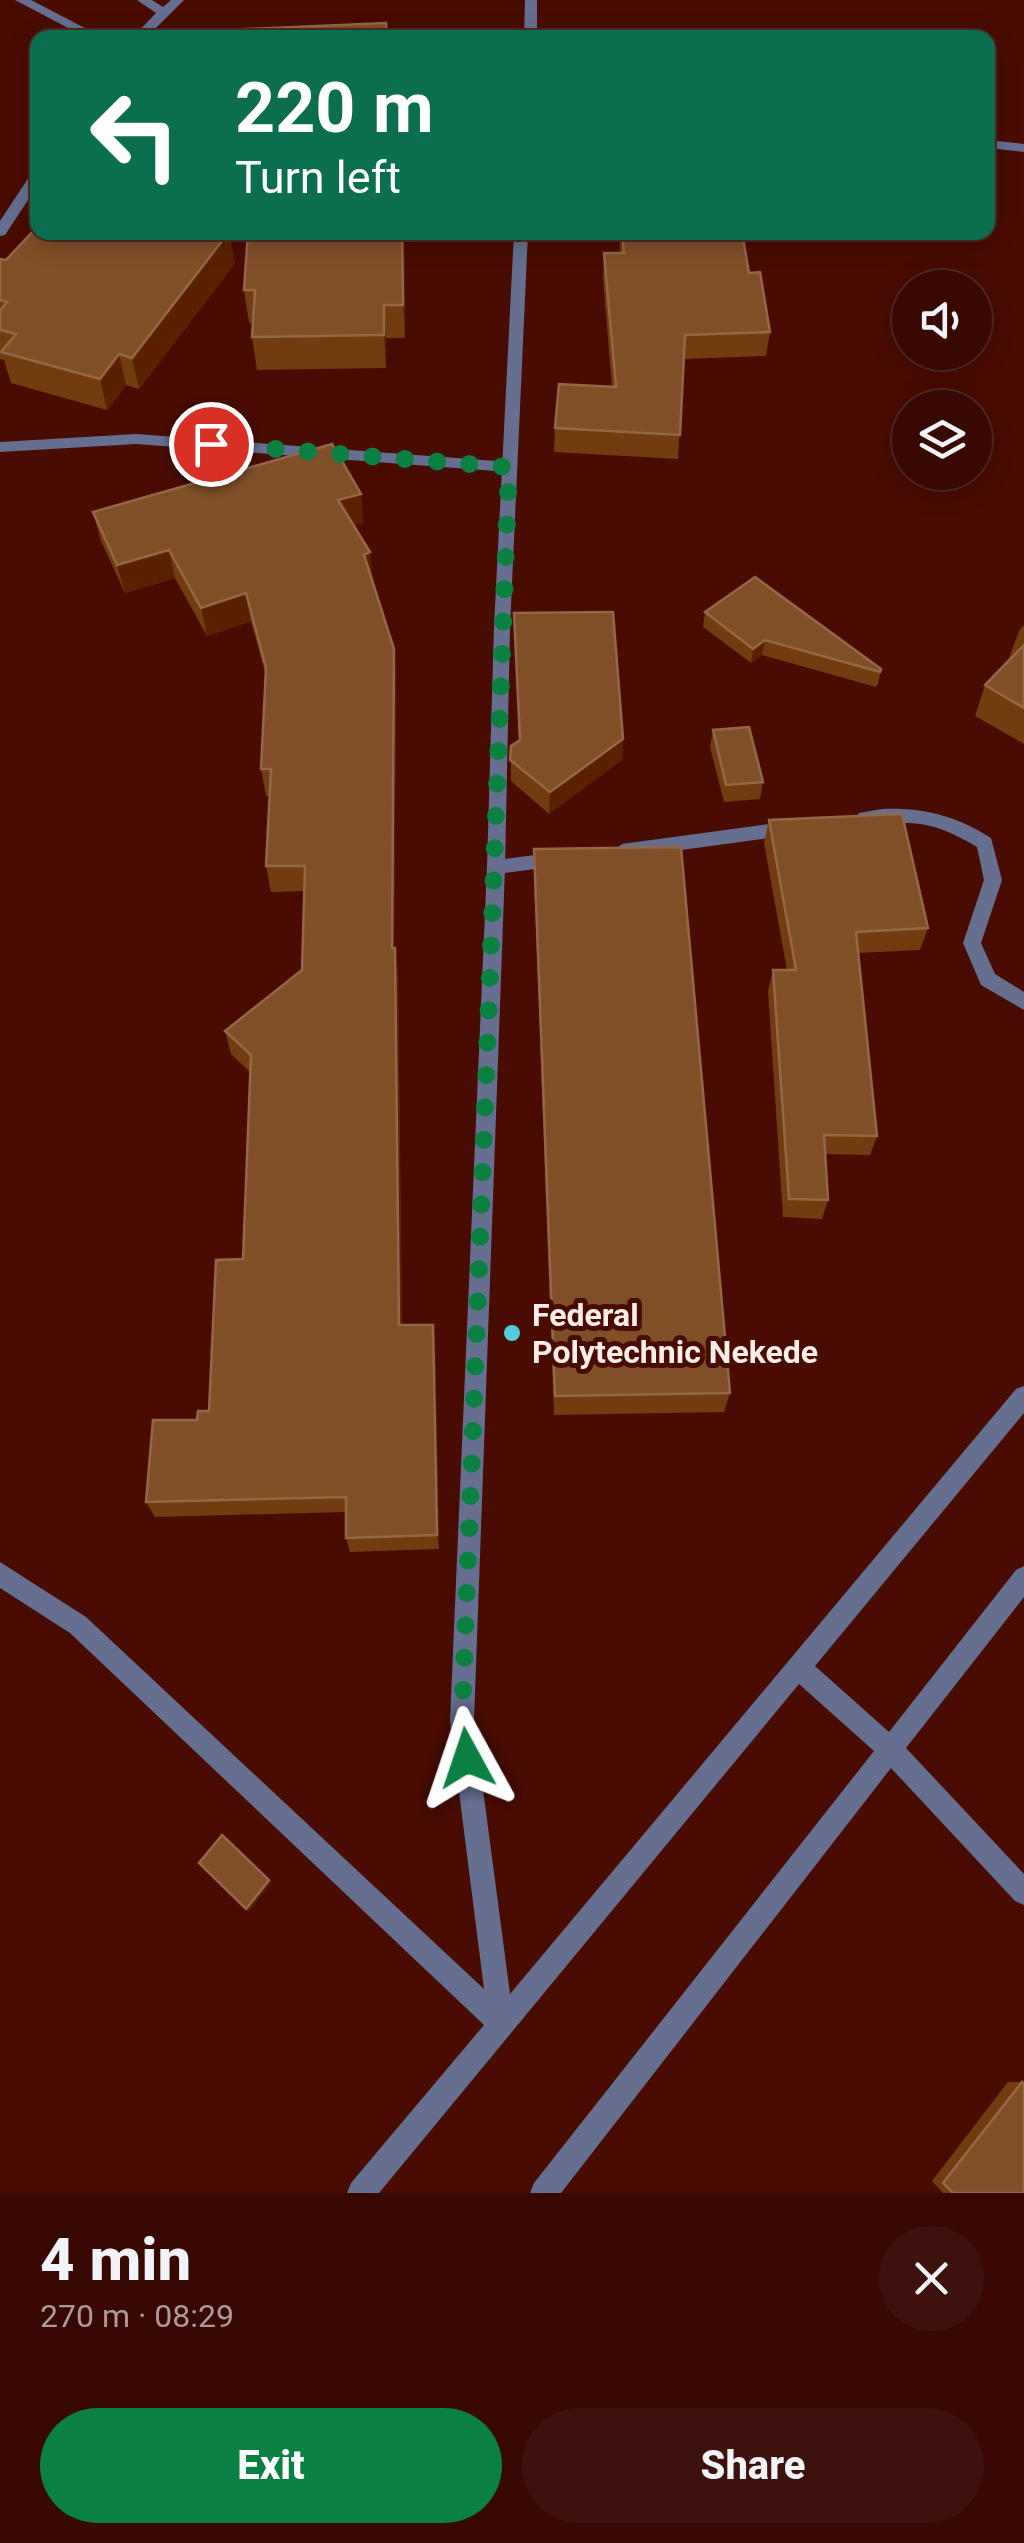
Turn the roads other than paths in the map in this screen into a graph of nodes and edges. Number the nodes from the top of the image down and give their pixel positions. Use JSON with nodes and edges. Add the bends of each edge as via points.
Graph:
{"nodes":[{"id":1,"x":22,"y":0,"type":"edge"},
{"id":2,"x":142,"y":0,"type":"edge"},
{"id":3,"x":178,"y":0,"type":"edge"},
{"id":4,"x":531,"y":0,"type":"edge"},
{"id":5,"x":163,"y":12,"type":"junction"},
{"id":6,"x":82,"y":30,"type":"edge"},
{"id":7,"x":146,"y":30,"type":"edge"},
{"id":8,"x":530,"y":30,"type":"edge"},
{"id":9,"x":995,"y":145,"type":"edge"},
{"id":10,"x":1024,"y":148,"type":"edge"},
{"id":11,"x":30,"y":186,"type":"edge"},
{"id":12,"x":0,"y":232,"type":"edge"},
{"id":13,"x":521,"y":240,"type":"edge"},
{"id":14,"x":0,"y":447,"type":"edge"},
{"id":15,"x":509,"y":467,"type":"junction"},
{"id":16,"x":848,"y":820,"type":"edge"},
{"id":17,"x":809,"y":826,"type":"edge"},
{"id":18,"x":496,"y":867,"type":"junction"},
{"id":19,"x":1024,"y":1002,"type":"edge"},
{"id":20,"x":1024,"y":1396,"type":"edge"},
{"id":21,"x":0,"y":1574,"type":"edge"},
{"id":22,"x":1024,"y":1578,"type":"edge"},
{"id":23,"x":798,"y":1668,"type":"junction"},
{"id":24,"x":890,"y":1749,"type":"junction"},
{"id":25,"x":1024,"y":1892,"type":"edge"},
{"id":26,"x":501,"y":2023,"type":"junction"},
{"id":27,"x":361,"y":2193,"type":"edge"},
{"id":28,"x":544,"y":2193,"type":"edge"}],
"edges":[{"from":1,"to":6,"type":"street"},
{"from":2,"to":5,"type":"street"},
{"from":3,"to":5,"type":"street"},
{"from":4,"to":8,"type":"street"},
{"from":5,"to":7,"type":"street"},
{"from":9,"to":10,"type":"street"},
{"from":11,"to":12,"type":"street"},
{"from":13,"to":15,"type":"street"},
{"from":14,"to":15,"type":"street","via":[[136,439]]},
{"from":15,"to":18,"type":"street"},
{"from":16,"to":19,"type":"street","via":[[907,813],[964,828],[985,843],[993,880],[972,943],[988,978]]},
{"from":17,"to":18,"type":"street"},
{"from":18,"to":26,"type":"street","via":[[462,1720]]},
{"from":20,"to":23,"type":"street"},
{"from":21,"to":26,"type":"street","via":[[78,1624]]},
{"from":22,"to":24,"type":"street"},
{"from":23,"to":24,"type":"street"},
{"from":23,"to":26,"type":"street"},
{"from":24,"to":25,"type":"street"},
{"from":24,"to":28,"type":"street"},
{"from":26,"to":27,"type":"street"}]}
